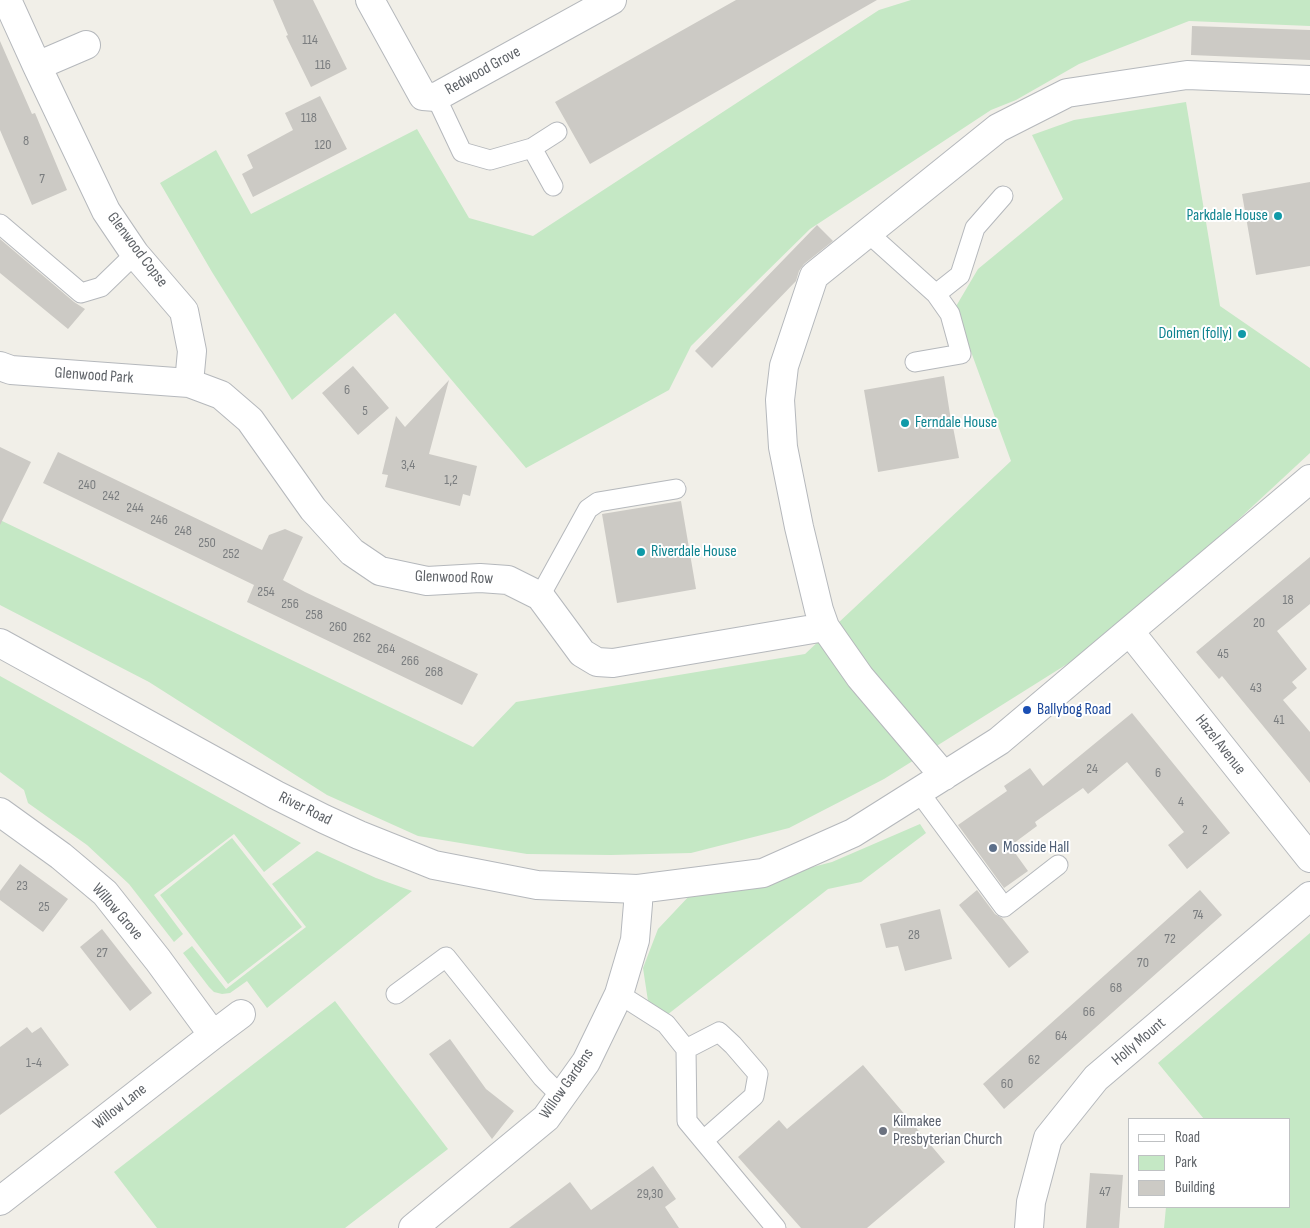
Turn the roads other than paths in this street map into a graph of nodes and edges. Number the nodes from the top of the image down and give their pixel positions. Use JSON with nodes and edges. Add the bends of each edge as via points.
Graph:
{"nodes":[{"id":1,"x":7,"y":0,"type":"edge"},
{"id":2,"x":370,"y":0,"type":"edge"},
{"id":3,"x":612,"y":0,"type":"edge"},
{"id":4,"x":86,"y":45,"type":"dead end"},
{"id":5,"x":37,"y":66,"type":"junction"},
{"id":6,"x":1310,"y":80,"type":"edge"},
{"id":7,"x":436,"y":97,"type":"junction"},
{"id":8,"x":557,"y":132,"type":"dead end"},
{"id":9,"x":532,"y":148,"type":"junction"},
{"id":10,"x":553,"y":186,"type":"dead end"},
{"id":11,"x":1003,"y":196,"type":"dead end"},
{"id":12,"x":0,"y":224,"type":"edge"},
{"id":13,"x":867,"y":232,"type":"junction"},
{"id":14,"x":135,"y":254,"type":"junction"},
{"id":15,"x":936,"y":294,"type":"junction"},
{"id":16,"x":915,"y":362,"type":"dead end"},
{"id":17,"x":0,"y":366,"type":"edge"},
{"id":18,"x":189,"y":383,"type":"junction"},
{"id":19,"x":1310,"y":479,"type":"edge"},
{"id":20,"x":676,"y":489,"type":"dead end"},
{"id":21,"x":540,"y":596,"type":"junction"},
{"id":22,"x":825,"y":627,"type":"junction"},
{"id":23,"x":1130,"y":632,"type":"junction"},
{"id":24,"x":0,"y":643,"type":"edge"},
{"id":25,"x":944,"y":776,"type":"junction"},
{"id":26,"x":919,"y":792,"type":"junction"},
{"id":27,"x":0,"y":812,"type":"edge"},
{"id":28,"x":1310,"y":858,"type":"edge"},
{"id":29,"x":1058,"y":865,"type":"dead end"},
{"id":30,"x":638,"y":889,"type":"junction"},
{"id":31,"x":1310,"y":896,"type":"edge"},
{"id":32,"x":396,"y":994,"type":"dead end"},
{"id":33,"x":619,"y":994,"type":"junction"},
{"id":34,"x":241,"y":1014,"type":"dead end"},
{"id":35,"x":213,"y":1034,"type":"junction"},
{"id":36,"x":686,"y":1049,"type":"junction"},
{"id":37,"x":561,"y":1096,"type":"junction"},
{"id":38,"x":704,"y":1140,"type":"junction"},
{"id":39,"x":0,"y":1200,"type":"edge"},
{"id":40,"x":413,"y":1228,"type":"edge"},
{"id":41,"x":776,"y":1228,"type":"edge"},
{"id":42,"x":1029,"y":1228,"type":"edge"}],
"edges":[{"from":1,"to":5,"type":"street","name":"Glenwood Copse"},
{"from":2,"to":7,"type":"street","name":"Redwood Grove","via":[[423,96]]},
{"from":3,"to":7,"type":"street","name":"Redwood Grove"},
{"from":4,"to":5,"type":"street"},
{"from":5,"to":14,"type":"street","name":"Glenwood Copse","via":[[106,211]]},
{"from":6,"to":13,"type":"street","via":[[1187,75],[1066,93],[998,128]]},
{"from":7,"to":9,"type":"lane","via":[[462,152],[490,160]]},
{"from":8,"to":9,"type":"lane"},
{"from":9,"to":10,"type":"lane"},
{"from":11,"to":15,"type":"lane","via":[[975,228],[960,275]]},
{"from":12,"to":14,"type":"lane","via":[[81,293],[101,288]]},
{"from":13,"to":15,"type":"lane"},
{"from":13,"to":22,"type":"street","via":[[814,276],[784,366],[780,400],[783,447],[799,527]]},
{"from":14,"to":18,"type":"street","name":"Glenwood Copse","via":[[184,311],[192,350]]},
{"from":15,"to":16,"type":"lane","via":[[950,314],[961,354]]},
{"from":17,"to":18,"type":"street","name":"Glenwood Park","via":[[11,370]]},
{"from":18,"to":21,"type":"street","name":"Glenwood Row","via":[[221,395],[250,420],[312,510],[352,552],[380,572],[426,581],[508,580]]},
{"from":19,"to":23,"type":"street"},
{"from":20,"to":21,"type":"lane","via":[[598,502],[588,509]]},
{"from":21,"to":22,"type":"street","name":"Glenwood Row","via":[[582,652],[597,662],[614,663]]},
{"from":22,"to":25,"type":"street","via":[[860,677]]},
{"from":23,"to":25,"type":"street","via":[[999,741]]},
{"from":23,"to":28,"type":"street","name":"Hazel Avenue"},
{"from":24,"to":30,"type":"street","name":"River Road","via":[[276,795],[359,835],[434,865],[537,885]]},
{"from":25,"to":26,"type":"street"},
{"from":26,"to":29,"type":"lane","via":[[1004,907]]},
{"from":26,"to":30,"type":"street","via":[[853,833],[763,873]]},
{"from":27,"to":35,"type":"street","name":"Willow Grove","via":[[105,893]]},
{"from":30,"to":33,"type":"street","name":"Willow Gardens","via":[[635,940]]},
{"from":31,"to":42,"type":"street","name":"Holly Mount","via":[[1096,1078],[1048,1138],[1031,1202]]},
{"from":32,"to":37,"type":"lane","via":[[446,957],[542,1078]]},
{"from":33,"to":36,"type":"lane","via":[[666,1024]]},
{"from":33,"to":37,"type":"street","name":"Willow Gardens","via":[[586,1062]]},
{"from":34,"to":35,"type":"street","name":"Willow Lane"},
{"from":35,"to":39,"type":"street","name":"Willow Lane"},
{"from":36,"to":38,"type":"lane","via":[[688,1120]]},
{"from":36,"to":38,"type":"lane","via":[[719,1032],[758,1074],[754,1096]]},
{"from":37,"to":40,"type":"street","name":"Willow Gardens","via":[[546,1118]]},
{"from":38,"to":41,"type":"lane"}]}
